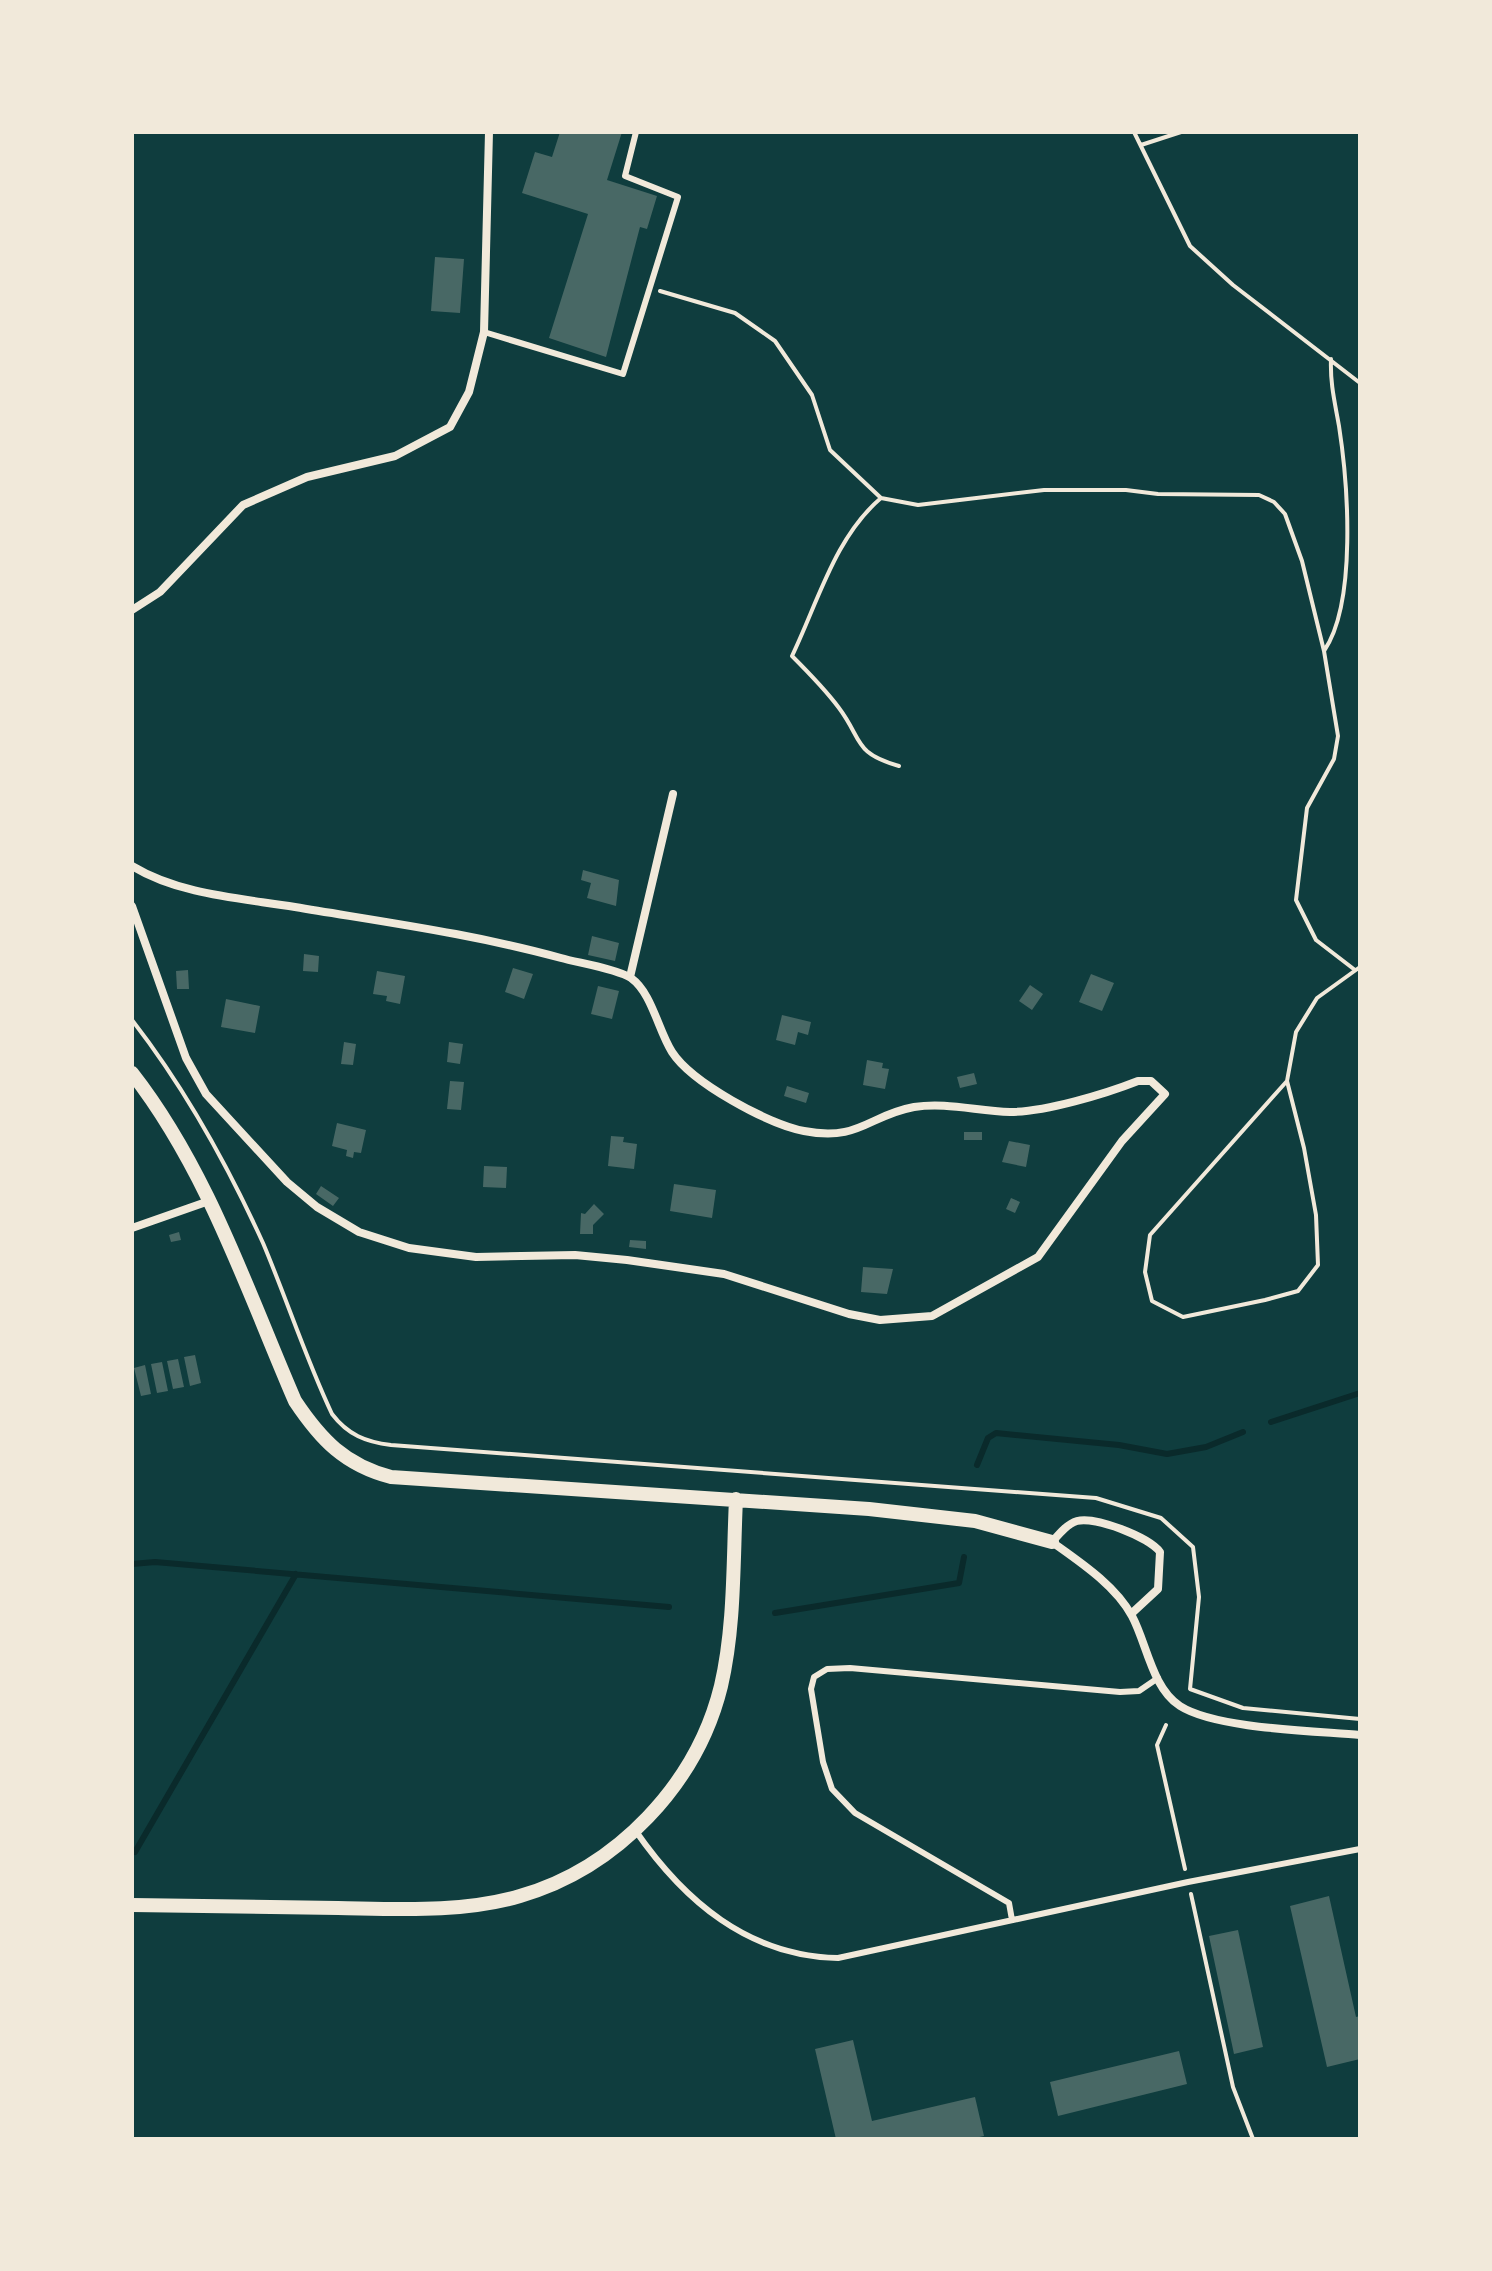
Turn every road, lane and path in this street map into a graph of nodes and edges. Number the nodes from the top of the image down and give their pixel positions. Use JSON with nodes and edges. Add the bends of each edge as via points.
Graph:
{"nodes":[{"id":1,"x":489,"y":132,"type":"edge"},
{"id":2,"x":636,"y":132,"type":"edge"},
{"id":3,"x":1134,"y":132,"type":"edge"},
{"id":4,"x":1181,"y":132,"type":"edge"},
{"id":5,"x":1141,"y":145,"type":"junction"},
{"id":6,"x":650,"y":288,"type":"junction"},
{"id":7,"x":484,"y":332,"type":"junction"},
{"id":8,"x":1331,"y":359,"type":"junction"},
{"id":9,"x":1360,"y":383,"type":"edge"},
{"id":10,"x":881,"y":498,"type":"junction"},
{"id":11,"x":132,"y":610,"type":"edge"},
{"id":12,"x":1324,"y":651,"type":"junction"},
{"id":13,"x":899,"y":766,"type":"dead end"},
{"id":14,"x":673,"y":794,"type":"dead end"},
{"id":15,"x":132,"y":866,"type":"edge"},
{"id":16,"x":132,"y":906,"type":"edge"},
{"id":17,"x":1358,"y":969,"type":"edge"},
{"id":18,"x":630,"y":977,"type":"junction"},
{"id":19,"x":132,"y":1020,"type":"edge"},
{"id":20,"x":132,"y":1073,"type":"edge"},
{"id":21,"x":1287,"y":1081,"type":"junction"},
{"id":22,"x":209,"y":1201,"type":"junction"},
{"id":23,"x":132,"y":1228,"type":"edge"},
{"id":24,"x":736,"y":1499,"type":"junction"},
{"id":25,"x":1052,"y":1542,"type":"junction"},
{"id":26,"x":1131,"y":1614,"type":"junction"},
{"id":27,"x":1159,"y":1678,"type":"junction"},
{"id":28,"x":1360,"y":1719,"type":"edge"},
{"id":29,"x":1166,"y":1725,"type":"dead end"},
{"id":30,"x":1360,"y":1735,"type":"edge"},
{"id":31,"x":635,"y":1830,"type":"junction"},
{"id":32,"x":1360,"y":1849,"type":"edge"},
{"id":33,"x":1188,"y":1882,"type":"junction"},
{"id":34,"x":132,"y":1905,"type":"edge"},
{"id":35,"x":1012,"y":1920,"type":"junction"},
{"id":36,"x":1253,"y":2139,"type":"edge"}],
"edges":[{"from":1,"to":7,"type":"street"},
{"from":2,"to":6,"type":"lane","via":[[625,176],[678,197]]},
{"from":3,"to":5,"type":"path"},
{"from":4,"to":5,"type":"path"},
{"from":5,"to":8,"type":"path","via":[[1190,246]]},
{"from":6,"to":7,"type":"lane","via":[[623,374]]},
{"from":6,"to":10,"type":"path","via":[[735,313],[775,341],[812,395],[830,450]]},
{"from":7,"to":11,"type":"street","via":[[469,392],[450,427],[395,456],[307,477],[243,505],[160,592]]},
{"from":8,"to":9,"type":"path"},
{"from":8,"to":12,"type":"path","via":[[1346,574],[1341,616]]},
{"from":10,"to":12,"type":"path","via":[[918,505],[1044,490],[1259,495],[1274,502],[1293,533]]},
{"from":10,"to":13,"type":"path","via":[[844,538],[792,656],[842,712],[857,743],[875,759]]},
{"from":12,"to":17,"type":"path","via":[[1338,736],[1334,759],[1307,808],[1296,900],[1316,940]]},
{"from":14,"to":18,"type":"street"},
{"from":15,"to":18,"type":"street","via":[[194,890],[500,941]]},
{"from":16,"to":18,"type":"street","via":[[186,1058],[206,1094],[317,1207],[359,1232],[409,1248],[476,1257],[627,1260],[724,1274],[880,1320],[932,1316],[1038,1257],[1122,1141],[1165,1094],[1151,1081],[1138,1081],[1035,1110],[934,1104],[845,1132],[801,1131],[771,1122],[692,1073],[673,1055]]},
{"from":17,"to":21,"type":"path","via":[[1317,998],[1296,1032]]},
{"from":19,"to":28,"type":"path","via":[[212,1144],[262,1242],[332,1414],[352,1434],[391,1445],[1096,1498],[1161,1518],[1193,1547],[1199,1597],[1190,1689],[1243,1708]]},
{"from":20,"to":22,"type":"street","via":[[181,1145]]},
{"from":21,"to":21,"type":"path","via":[[1150,1235],[1145,1272],[1152,1301],[1183,1317],[1251,1303],[1298,1291],[1318,1265],[1316,1215]]},
{"from":22,"to":23,"type":"street"},
{"from":22,"to":24,"type":"street","via":[[295,1401],[315,1431],[368,1471],[391,1477]]},
{"from":24,"to":25,"type":"street","via":[[975,1521]]},
{"from":24,"to":31,"type":"street","via":[[727,1652],[720,1687],[683,1773]]},
{"from":25,"to":26,"type":"street","via":[[1088,1568]]},
{"from":25,"to":26,"type":"street","via":[[1073,1522],[1084,1520],[1154,1544],[1162,1564],[1158,1589]]},
{"from":26,"to":27,"type":"street"},
{"from":27,"to":30,"type":"street","via":[[1180,1706],[1210,1718]]},
{"from":27,"to":35,"type":"lane","via":[[1139,1691],[1120,1692],[850,1668],[827,1669],[814,1677],[811,1689],[832,1789],[855,1813],[1009,1903]]},
{"from":29,"to":33,"type":"path","via":[[1157,1745]]},
{"from":31,"to":34,"type":"street","via":[[579,1871],[493,1902],[411,1909]]},
{"from":31,"to":35,"type":"lane","via":[[660,1866],[711,1915],[792,1954],[838,1958]]},
{"from":32,"to":33,"type":"lane"},
{"from":33,"to":35,"type":"lane"},
{"from":33,"to":36,"type":"path","via":[[1233,2087]]}]}
